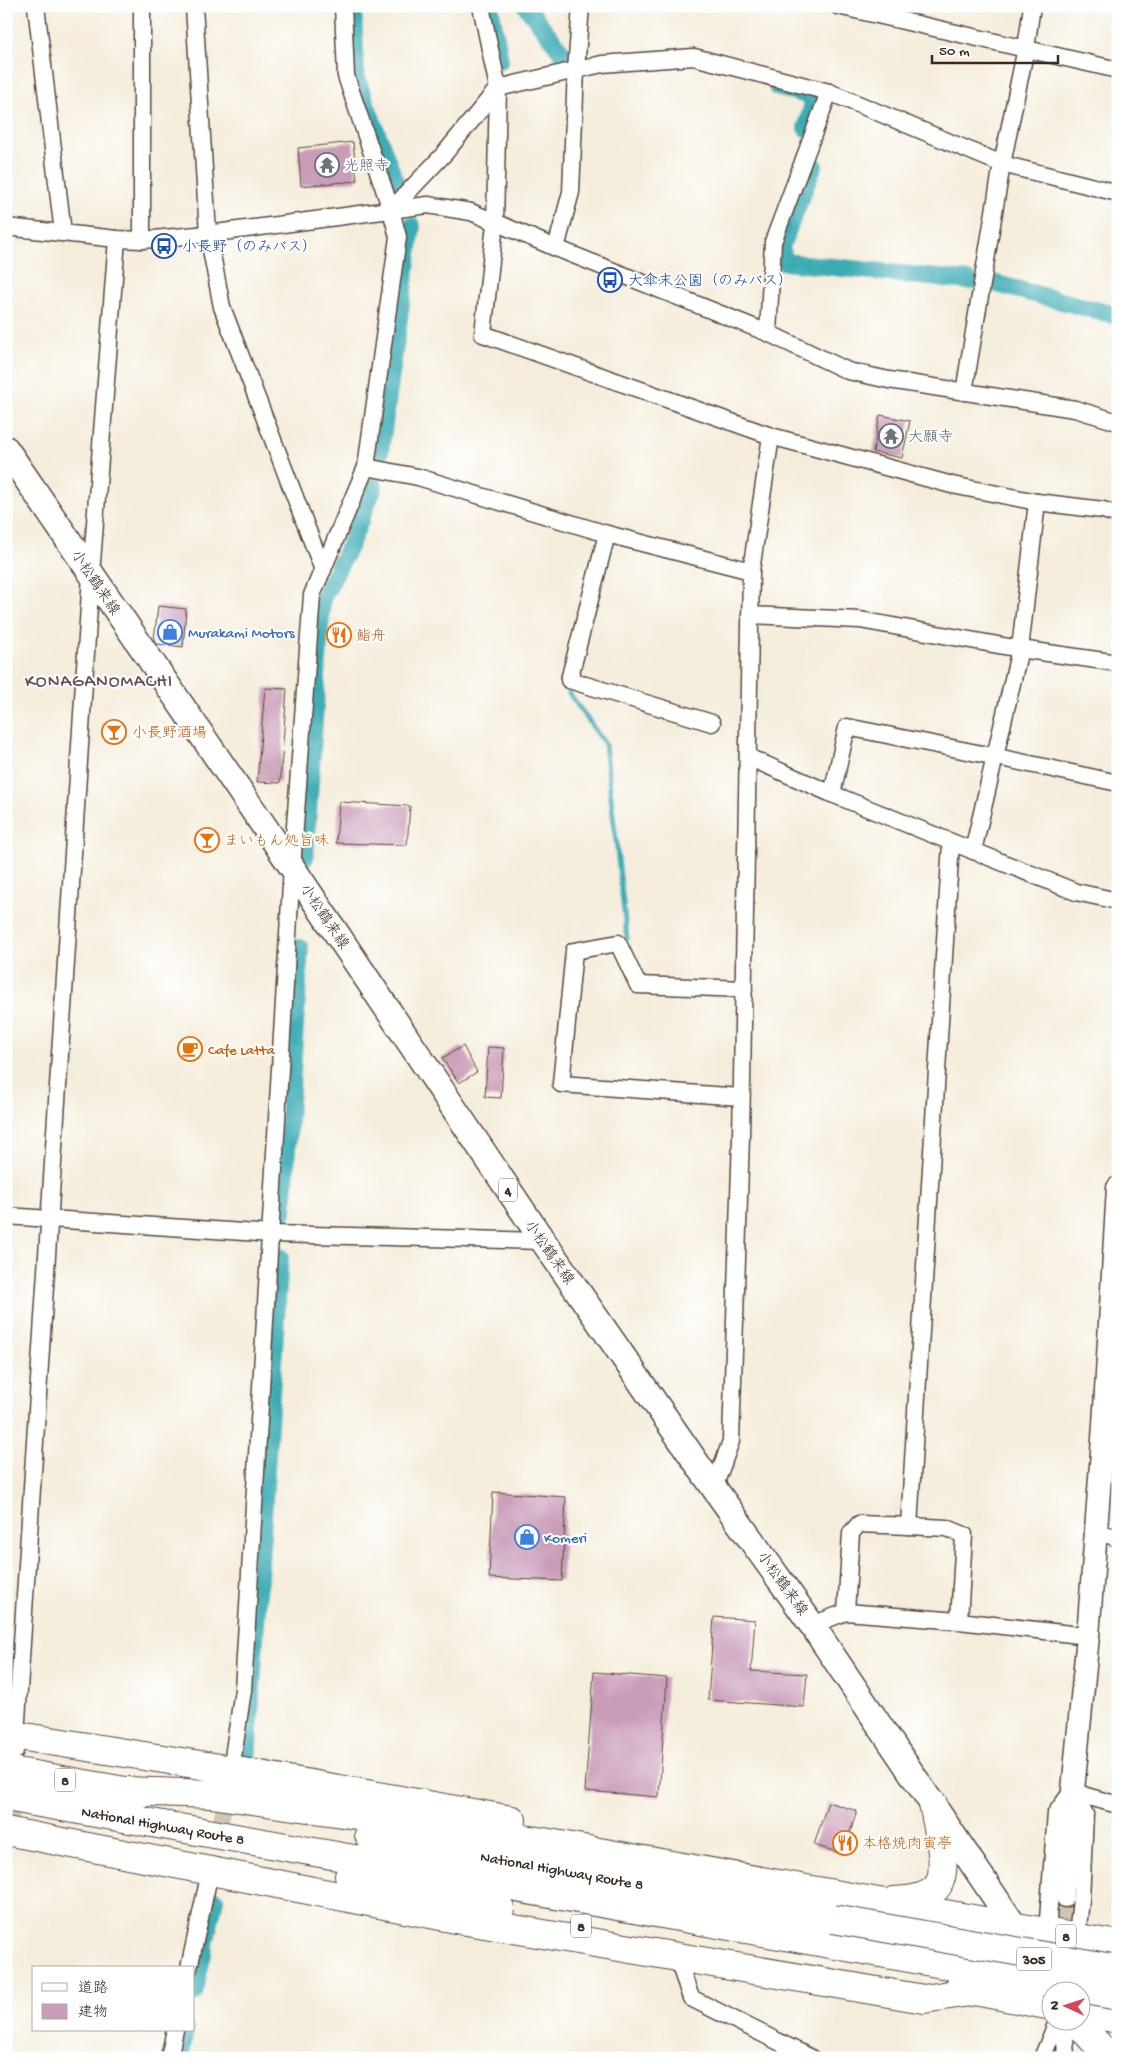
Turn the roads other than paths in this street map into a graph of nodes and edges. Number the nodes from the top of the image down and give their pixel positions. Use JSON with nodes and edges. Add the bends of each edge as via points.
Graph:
{"nodes":[{"id":1,"x":36,"y":6,"type":"edge"},
{"id":2,"x":142,"y":6,"type":"edge"},
{"id":3,"x":194,"y":6,"type":"edge"},
{"id":4,"x":343,"y":6,"type":"edge"},
{"id":5,"x":481,"y":6,"type":"edge"},
{"id":6,"x":581,"y":6,"type":"edge"},
{"id":7,"x":1032,"y":6,"type":"edge"},
{"id":8,"x":846,"y":7,"type":"edge"},
{"id":9,"x":1026,"y":48,"type":"junction"},
{"id":10,"x":576,"y":70,"type":"junction"},
{"id":11,"x":1118,"y":70,"type":"edge"},
{"id":12,"x":498,"y":88,"type":"junction"},
{"id":13,"x":829,"y":92,"type":"junction"},
{"id":14,"x":1002,"y":164,"type":"junction"},
{"id":15,"x":1118,"y":193,"type":"edge"},
{"id":16,"x":391,"y":210,"type":"junction"},
{"id":17,"x":496,"y":224,"type":"junction"},
{"id":18,"x":6,"y":227,"type":"edge"},
{"id":19,"x":63,"y":232,"type":"junction"},
{"id":20,"x":208,"y":234,"type":"junction"},
{"id":21,"x":117,"y":239,"type":"junction"},
{"id":22,"x":142,"y":240,"type":"junction"},
{"id":23,"x":556,"y":248,"type":"junction"},
{"id":24,"x":768,"y":333,"type":"junction"},
{"id":25,"x":964,"y":392,"type":"junction"},
{"id":26,"x":1118,"y":422,"type":"edge"},
{"id":27,"x":771,"y":436,"type":"junction"},
{"id":28,"x":6,"y":450,"type":"edge"},
{"id":29,"x":366,"y":467,"type":"junction"},
{"id":30,"x":1037,"y":502,"type":"junction"},
{"id":31,"x":1118,"y":515,"type":"edge"},
{"id":32,"x":607,"y":534,"type":"junction"},
{"id":33,"x":323,"y":570,"type":"junction"},
{"id":34,"x":751,"y":571,"type":"junction"},
{"id":35,"x":91,"y":575,"type":"junction"},
{"id":36,"x":750,"y":615,"type":"junction"},
{"id":37,"x":1020,"y":649,"type":"junction"},
{"id":38,"x":1118,"y":663,"type":"edge"},
{"id":39,"x":712,"y":723,"type":"dead end"},
{"id":40,"x":748,"y":756,"type":"junction"},
{"id":41,"x":997,"y":757,"type":"junction"},
{"id":42,"x":1118,"y":784,"type":"edge"},
{"id":43,"x":832,"y":794,"type":"junction"},
{"id":44,"x":951,"y":843,"type":"junction"},
{"id":45,"x":973,"y":851,"type":"junction"},
{"id":46,"x":292,"y":867,"type":"junction"},
{"id":47,"x":1118,"y":901,"type":"edge"},
{"id":48,"x":744,"y":989,"type":"junction"},
{"id":49,"x":741,"y":1097,"type":"junction"},
{"id":50,"x":1118,"y":1188,"type":"edge"},
{"id":51,"x":6,"y":1216,"type":"edge"},
{"id":52,"x":50,"y":1220,"type":"junction"},
{"id":53,"x":272,"y":1234,"type":"junction"},
{"id":54,"x":543,"y":1241,"type":"junction"},
{"id":55,"x":1114,"y":1292,"type":"edge"},
{"id":56,"x":1111,"y":1427,"type":"edge"},
{"id":57,"x":714,"y":1488,"type":"junction"},
{"id":58,"x":909,"y":1526,"type":"junction"},
{"id":59,"x":1095,"y":1531,"type":"junction"},
{"id":60,"x":1118,"y":1538,"type":"edge"},
{"id":61,"x":846,"y":1612,"type":"junction"},
{"id":62,"x":959,"y":1621,"type":"junction"},
{"id":63,"x":812,"y":1625,"type":"junction"},
{"id":64,"x":1088,"y":1636,"type":"junction"},
{"id":65,"x":11,"y":1747,"type":"edge"},
{"id":66,"x":230,"y":1779,"type":"junction"},
{"id":67,"x":1073,"y":1790,"type":"junction"},
{"id":68,"x":121,"y":1804,"type":"junction"},
{"id":69,"x":933,"y":1804,"type":"junction"},
{"id":70,"x":1118,"y":1805,"type":"edge"},
{"id":71,"x":8,"y":1820,"type":"edge"},
{"id":72,"x":210,"y":1872,"type":"junction"},
{"id":73,"x":1065,"y":1899,"type":"tunnel mouth"},
{"id":74,"x":867,"y":1900,"type":"junction"},
{"id":75,"x":1015,"y":1927,"type":"junction"},
{"id":76,"x":829,"y":1930,"type":"junction"},
{"id":77,"x":1047,"y":1932,"type":"junction"},
{"id":78,"x":1078,"y":1938,"type":"junction"},
{"id":79,"x":1118,"y":1945,"type":"edge"},
{"id":80,"x":677,"y":1957,"type":"junction"},
{"id":81,"x":189,"y":1966,"type":"edge"},
{"id":82,"x":1118,"y":1969,"type":"edge"},
{"id":83,"x":1047,"y":1982,"type":"edge"},
{"id":84,"x":1057,"y":1982,"type":"edge"},
{"id":85,"x":1068,"y":1982,"type":"edge"},
{"id":86,"x":976,"y":1991,"type":"junction"},
{"id":87,"x":1118,"y":1996,"type":"edge"},
{"id":88,"x":1042,"y":2004,"type":"edge"},
{"id":89,"x":1092,"y":2014,"type":"edge"},
{"id":90,"x":1118,"y":2020,"type":"edge"},
{"id":91,"x":175,"y":2032,"type":"edge"},
{"id":92,"x":1053,"y":2032,"type":"edge"},
{"id":93,"x":1065,"y":2032,"type":"edge"},
{"id":94,"x":1086,"y":2032,"type":"edge"},
{"id":95,"x":169,"y":2058,"type":"edge"},
{"id":96,"x":811,"y":2058,"type":"edge"},
{"id":97,"x":1042,"y":2058,"type":"edge"},
{"id":98,"x":1066,"y":2058,"type":"edge"},
{"id":99,"x":1110,"y":2058,"type":"edge"}],
"edges":[{"from":1,"to":19,"type":"street"},
{"from":2,"to":22,"type":"street"},
{"from":3,"to":20,"type":"street"},
{"from":4,"to":16,"type":"street","via":[[346,76]]},
{"from":5,"to":12,"type":"street"},
{"from":6,"to":10,"type":"street"},
{"from":7,"to":9,"type":"street"},
{"from":8,"to":9,"type":"street"},
{"from":9,"to":11,"type":"street"},
{"from":9,"to":14,"type":"street"},
{"from":10,"to":12,"type":"street"},
{"from":10,"to":13,"type":"street","via":[[602,64],[694,56]]},
{"from":10,"to":23,"type":"street","via":[[571,192]]},
{"from":12,"to":16,"type":"street","via":[[445,153]]},
{"from":12,"to":17,"type":"street"},
{"from":13,"to":14,"type":"street"},
{"from":13,"to":24,"type":"street","via":[[773,242]]},
{"from":14,"to":15,"type":"street"},
{"from":14,"to":25,"type":"street"},
{"from":16,"to":17,"type":"street","via":[[428,205],[471,212]]},
{"from":16,"to":20,"type":"street"},
{"from":16,"to":29,"type":"street","via":[[398,237]]},
{"from":17,"to":23,"type":"street"},
{"from":17,"to":27,"type":"street","via":[[483,334]]},
{"from":18,"to":19,"type":"street"},
{"from":19,"to":21,"type":"street"},
{"from":20,"to":22,"type":"street"},
{"from":20,"to":33,"type":"street","via":[[222,307]]},
{"from":21,"to":22,"type":"street"},
{"from":21,"to":35,"type":"street"},
{"from":23,"to":24,"type":"street"},
{"from":24,"to":25,"type":"street","via":[[848,371]]},
{"from":25,"to":26,"type":"street","via":[[1075,409]]},
{"from":27,"to":30,"type":"street","via":[[952,485]]},
{"from":27,"to":34,"type":"street"},
{"from":28,"to":35,"type":"main road","name":"小松鶴来線","number":"4"},
{"from":29,"to":32,"type":"street","via":[[418,477]]},
{"from":29,"to":33,"type":"street"},
{"from":30,"to":31,"type":"street","via":[[1103,510]]},
{"from":30,"to":37,"type":"street"},
{"from":32,"to":34,"type":"street"},
{"from":32,"to":39,"type":"street","via":[[569,680]]},
{"from":33,"to":46,"type":"street","via":[[312,595]]},
{"from":34,"to":36,"type":"street"},
{"from":35,"to":46,"type":"main road","name":"小松鶴来線","number":"4"},
{"from":35,"to":52,"type":"street"},
{"from":36,"to":37,"type":"street","via":[[860,620]]},
{"from":36,"to":40,"type":"street"},
{"from":37,"to":38,"type":"street"},
{"from":37,"to":41,"type":"street"},
{"from":40,"to":43,"type":"street"},
{"from":40,"to":48,"type":"street"},
{"from":41,"to":42,"type":"street"},
{"from":41,"to":43,"type":"street","via":[[847,728]]},
{"from":41,"to":45,"type":"street"},
{"from":43,"to":44,"type":"street"},
{"from":44,"to":45,"type":"street"},
{"from":44,"to":58,"type":"street"},
{"from":45,"to":47,"type":"street","via":[[1076,892]]},
{"from":46,"to":53,"type":"street"},
{"from":46,"to":54,"type":"main road","name":"小松鶴来線","number":"4"},
{"from":48,"to":49,"type":"street"},
{"from":48,"to":49,"type":"street","via":[[638,985],[618,943],[574,951],[561,1084]]},
{"from":49,"to":57,"type":"street","via":[[731,1441]]},
{"from":50,"to":55,"type":"street"},
{"from":51,"to":52,"type":"street"},
{"from":52,"to":53,"type":"street"},
{"from":52,"to":65,"type":"street"},
{"from":53,"to":54,"type":"street"},
{"from":53,"to":66,"type":"street","via":[[243,1690]]},
{"from":54,"to":57,"type":"main road","name":"小松鶴来線","number":"4"},
{"from":55,"to":56,"type":"street"},
{"from":56,"to":59,"type":"street"},
{"from":57,"to":63,"type":"main road","name":"小松鶴来線","number":"4"},
{"from":58,"to":61,"type":"street","via":[[859,1524],[850,1533]]},
{"from":58,"to":62,"type":"street","via":[[947,1528],[964,1535]]},
{"from":59,"to":60,"type":"street"},
{"from":59,"to":64,"type":"street"},
{"from":61,"to":62,"type":"street"},
{"from":61,"to":63,"type":"street"},
{"from":62,"to":64,"type":"street"},
{"from":63,"to":69,"type":"main road","name":"小松鶴来線","number":"4"},
{"from":64,"to":67,"type":"street"},
{"from":65,"to":66,"type":"highway"},
{"from":65,"to":68,"type":"highway","name":"National Highway Route 8","number":"8"},
{"from":66,"to":74,"type":"highway","via":[[798,1871],[823,1878]]},
{"from":67,"to":70,"type":"street"},
{"from":67,"to":73,"type":"street"},
{"from":67,"to":77,"type":"street","via":[[1056,1813]]},
{"from":67,"to":78,"type":"street","via":[[1085,1814]]},
{"from":68,"to":71,"type":"highway","name":"National Highway Route 8","number":"8"},
{"from":68,"to":74,"type":"highway","number":"8","via":[[211,1794],[528,1840]]},
{"from":68,"to":76,"type":"highway","name":"National Highway Route 8","number":"8"},
{"from":68,"to":86,"type":"highway","number":"8","via":[[177,1839],[584,1927]]},
{"from":69,"to":74,"type":"highway","via":[[941,1846],[942,1874],[936,1888],[914,1900]]},
{"from":69,"to":75,"type":"main road","name":"小松鶴来線","number":"4"},
{"from":71,"to":72,"type":"highway"},
{"from":72,"to":80,"type":"highway","via":[[462,1915]]},
{"from":72,"to":81,"type":"street"},
{"from":74,"to":75,"type":"highway","number":"8"},
{"from":75,"to":77,"type":"highway","number":"8"},
{"from":75,"to":83,"type":"highway","number":"305"},
{"from":76,"to":82,"type":"highway","name":"National Highway Route 8","number":"8","bridge":true},
{"from":76,"to":87,"type":"highway","name":"National Highway Route 8","number":"8","bridge":true},
{"from":77,"to":78,"type":"highway","number":"8"},
{"from":77,"to":84,"type":"street"},
{"from":78,"to":79,"type":"highway","number":"8"},
{"from":78,"to":85,"type":"street"},
{"from":80,"to":86,"type":"highway","via":[[924,1999]]},
{"from":80,"to":96,"type":"street","via":[[691,1998]]},
{"from":86,"to":88,"type":"highway","number":"8"},
{"from":89,"to":90,"type":"highway"},
{"from":91,"to":95,"type":"street"},
{"from":92,"to":97,"type":"street"},
{"from":93,"to":98,"type":"street"},
{"from":94,"to":99,"type":"highway"}]}
